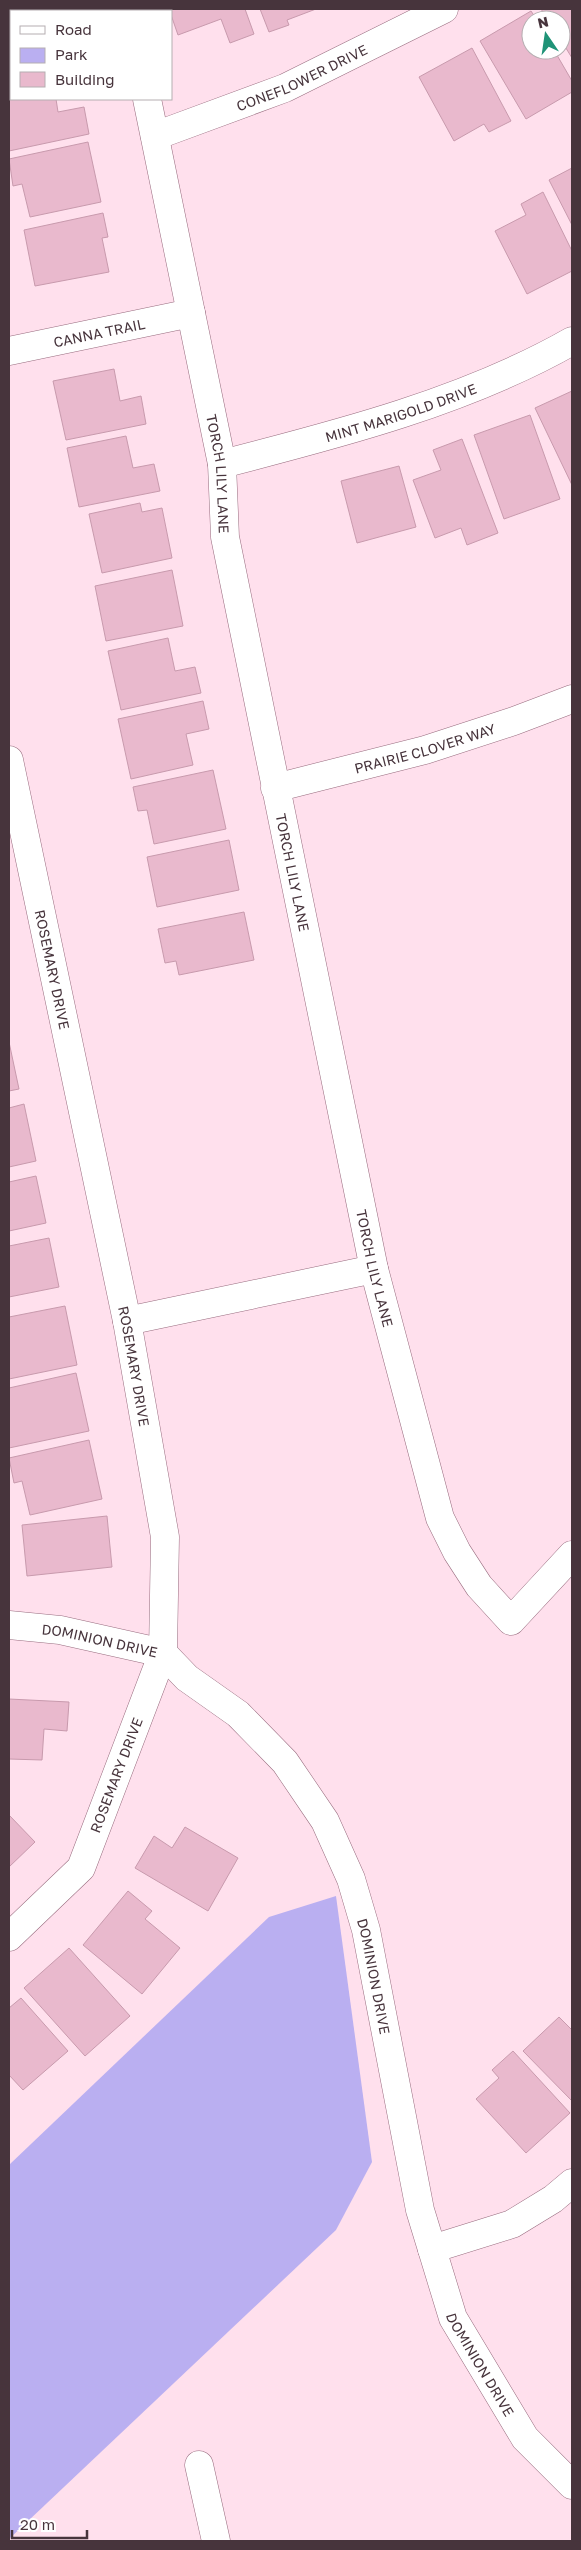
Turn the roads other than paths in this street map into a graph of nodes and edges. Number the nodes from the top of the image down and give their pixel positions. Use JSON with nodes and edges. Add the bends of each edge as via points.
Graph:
{"nodes":[{"id":1,"x":444,"y":9,"type":"edge"},
{"id":2,"x":147,"y":100,"type":"edge"},
{"id":3,"x":155,"y":136,"type":"junction"},
{"id":4,"x":191,"y":313,"type":"junction"},
{"id":5,"x":572,"y":342,"type":"edge"},
{"id":6,"x":9,"y":351,"type":"edge"},
{"id":7,"x":222,"y":464,"type":"junction"},
{"id":8,"x":572,"y":699,"type":"edge"},
{"id":9,"x":9,"y":760,"type":"edge"},
{"id":10,"x":275,"y":788,"type":"junction"},
{"id":11,"x":18,"y":853,"type":"edge"},
{"id":12,"x":374,"y":1269,"type":"junction"},
{"id":13,"x":128,"y":1321,"type":"junction"},
{"id":14,"x":572,"y":1555,"type":"edge"},
{"id":15,"x":9,"y":1625,"type":"edge"},
{"id":16,"x":163,"y":1653,"type":"junction"},
{"id":17,"x":9,"y":1937,"type":"edge"},
{"id":18,"x":572,"y":2183,"type":"edge"},
{"id":19,"x":432,"y":2249,"type":"junction"},
{"id":20,"x":199,"y":2465,"type":"dead end"},
{"id":21,"x":572,"y":2485,"type":"edge"},
{"id":22,"x":216,"y":2541,"type":"edge"}],
"edges":[{"from":1,"to":3,"type":"street","name":"CONEFLOWER DRIVE","via":[[285,88]]},
{"from":2,"to":3,"type":"street","name":"TORCH LILY LANE"},
{"from":3,"to":4,"type":"street","name":"TORCH LILY LANE"},
{"from":4,"to":6,"type":"street","name":"CANNA TRAIL"},
{"from":4,"to":7,"type":"street","name":"TORCH LILY LANE"},
{"from":5,"to":7,"type":"street","name":"MINT MARIGOLD DRIVE","via":[[453,395],[336,435]]},
{"from":7,"to":10,"type":"street","name":"TORCH LILY LANE","via":[[225,537]]},
{"from":8,"to":10,"type":"street","name":"PRAIRIE CLOVER WAY","via":[[425,750]]},
{"from":9,"to":11,"type":"street","name":"ROSEMARY DRIVE"},
{"from":10,"to":12,"type":"street","name":"TORCH LILY LANE"},
{"from":11,"to":13,"type":"street","name":"ROSEMARY DRIVE"},
{"from":12,"to":13,"type":"street"},
{"from":12,"to":14,"type":"street","name":"TORCH LILY LANE","via":[[440,1518],[479,1586],[511,1621]]},
{"from":13,"to":16,"type":"street","name":"ROSEMARY DRIVE","via":[[166,1537]]},
{"from":15,"to":16,"type":"street","name":"DOMINION DRIVE","via":[[60,1630]]},
{"from":16,"to":17,"type":"street","name":"ROSEMARY DRIVE","via":[[81,1868]]},
{"from":16,"to":19,"type":"street","name":"DOMINION DRIVE","via":[[188,1678],[238,1714],[285,1762],[325,1821],[348,1871],[366,1930],[420,2210]]},
{"from":18,"to":19,"type":"street","via":[[512,2224]]},
{"from":19,"to":21,"type":"street","name":"DOMINION DRIVE","via":[[453,2318],[525,2438]]},
{"from":20,"to":22,"type":"street"}]}
